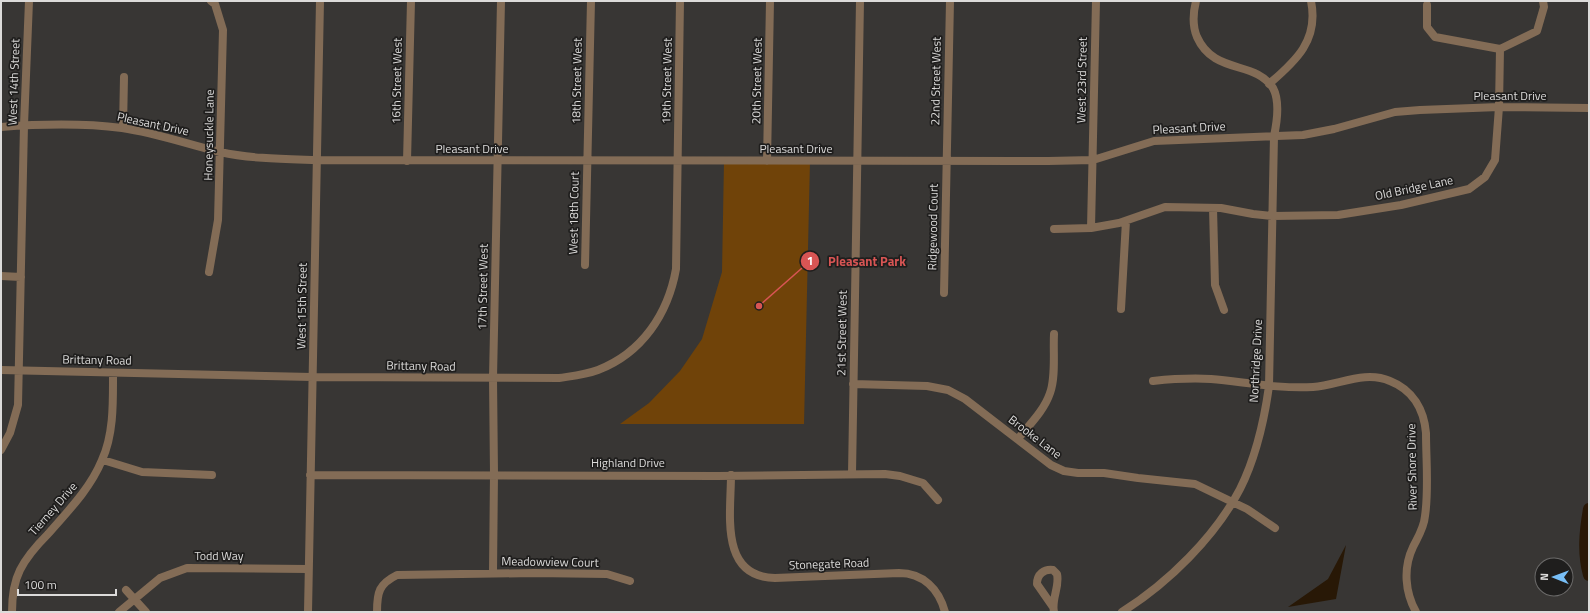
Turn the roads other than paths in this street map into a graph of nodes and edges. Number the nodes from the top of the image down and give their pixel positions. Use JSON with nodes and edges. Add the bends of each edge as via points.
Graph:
{"nodes":[{"id":1,"x":29,"y":1,"type":"edge"},
{"id":2,"x":320,"y":1,"type":"edge"},
{"id":3,"x":410,"y":1,"type":"edge"},
{"id":4,"x":501,"y":1,"type":"edge"},
{"id":5,"x":591,"y":1,"type":"edge"},
{"id":6,"x":680,"y":1,"type":"edge"},
{"id":7,"x":770,"y":1,"type":"edge"},
{"id":8,"x":860,"y":1,"type":"edge"},
{"id":9,"x":950,"y":1,"type":"edge"},
{"id":10,"x":1096,"y":1,"type":"edge"},
{"id":11,"x":1196,"y":1,"type":"edge"},
{"id":12,"x":1311,"y":1,"type":"edge"},
{"id":13,"x":1543,"y":1,"type":"edge"},
{"id":14,"x":215,"y":2,"type":"edge"},
{"id":15,"x":1427,"y":5,"type":"dead end"},
{"id":16,"x":1500,"y":48,"type":"junction"},
{"id":17,"x":124,"y":77,"type":"dead end"},
{"id":18,"x":1269,"y":84,"type":"junction"},
{"id":19,"x":1499,"y":108,"type":"junction"},
{"id":20,"x":1589,"y":108,"type":"edge"},
{"id":21,"x":24,"y":126,"type":"junction"},
{"id":22,"x":1,"y":127,"type":"edge"},
{"id":23,"x":123,"y":128,"type":"junction"},
{"id":24,"x":1274,"y":136,"type":"junction"},
{"id":25,"x":221,"y":152,"type":"junction"},
{"id":26,"x":316,"y":160,"type":"junction"},
{"id":27,"x":1093,"y":160,"type":"junction"},
{"id":28,"x":407,"y":161,"type":"junction"},
{"id":29,"x":497,"y":161,"type":"junction"},
{"id":30,"x":588,"y":161,"type":"junction"},
{"id":31,"x":677,"y":161,"type":"junction"},
{"id":32,"x":767,"y":161,"type":"junction"},
{"id":33,"x":856,"y":162,"type":"junction"},
{"id":34,"x":947,"y":162,"type":"junction"},
{"id":35,"x":1213,"y":208,"type":"junction"},
{"id":36,"x":1273,"y":216,"type":"junction"},
{"id":37,"x":1126,"y":221,"type":"junction"},
{"id":38,"x":1091,"y":228,"type":"junction"},
{"id":39,"x":1054,"y":229,"type":"dead end"},
{"id":40,"x":585,"y":266,"type":"dead end"},
{"id":41,"x":209,"y":272,"type":"dead end"},
{"id":42,"x":1,"y":276,"type":"edge"},
{"id":43,"x":21,"y":277,"type":"junction"},
{"id":44,"x":944,"y":293,"type":"dead end"},
{"id":45,"x":1121,"y":309,"type":"dead end"},
{"id":46,"x":1224,"y":310,"type":"dead end"},
{"id":47,"x":1054,"y":334,"type":"dead end"},
{"id":48,"x":1,"y":370,"type":"edge"},
{"id":49,"x":19,"y":371,"type":"junction"},
{"id":50,"x":113,"y":372,"type":"junction"},
{"id":51,"x":312,"y":377,"type":"junction"},
{"id":52,"x":493,"y":378,"type":"junction"},
{"id":53,"x":1153,"y":381,"type":"dead end"},
{"id":54,"x":853,"y":384,"type":"junction"},
{"id":55,"x":1269,"y":386,"type":"junction"},
{"id":56,"x":1018,"y":439,"type":"junction"},
{"id":57,"x":1,"y":450,"type":"edge"},
{"id":58,"x":103,"y":460,"type":"junction"},
{"id":59,"x":212,"y":474,"type":"dead end"},
{"id":60,"x":494,"y":474,"type":"junction"},
{"id":61,"x":852,"y":474,"type":"junction"},
{"id":62,"x":310,"y":475,"type":"junction"},
{"id":63,"x":731,"y":475,"type":"junction"},
{"id":64,"x":938,"y":500,"type":"dead end"},
{"id":65,"x":1233,"y":502,"type":"junction"},
{"id":66,"x":1275,"y":528,"type":"dead end"},
{"id":67,"x":308,"y":569,"type":"junction"},
{"id":68,"x":494,"y":573,"type":"junction"},
{"id":69,"x":630,"y":581,"type":"dead end"},
{"id":70,"x":126,"y":590,"type":"dead end"},
{"id":71,"x":134,"y":599,"type":"junction"},
{"id":72,"x":12,"y":612,"type":"edge"},
{"id":73,"x":119,"y":612,"type":"edge"},
{"id":74,"x":146,"y":612,"type":"edge"},
{"id":75,"x":308,"y":612,"type":"edge"},
{"id":76,"x":377,"y":612,"type":"edge"},
{"id":77,"x":945,"y":612,"type":"edge"},
{"id":78,"x":1122,"y":612,"type":"edge"},
{"id":79,"x":1416,"y":612,"type":"edge"}],
"edges":[{"from":1,"to":21,"type":"street","name":"West 14th Street"},
{"from":2,"to":26,"type":"street","name":"West 15th Street"},
{"from":3,"to":28,"type":"street","name":"16th Street West"},
{"from":4,"to":29,"type":"street","name":"17th Street West"},
{"from":5,"to":30,"type":"street","name":"18th Street West"},
{"from":6,"to":31,"type":"street","name":"19th Street West"},
{"from":7,"to":32,"type":"street","name":"20th Street West"},
{"from":8,"to":33,"type":"street","name":"21st Street West"},
{"from":9,"to":34,"type":"street","name":"22nd Street West"},
{"from":10,"to":27,"type":"street","name":"West 23rd Street"},
{"from":11,"to":18,"type":"street","via":[[1194,24],[1197,37],[1204,49],[1218,61],[1258,75]]},
{"from":12,"to":18,"type":"street","via":[[1311,27],[1305,46],[1294,62]]},
{"from":13,"to":16,"type":"street","via":[[1538,31]]},
{"from":14,"to":25,"type":"street","name":"Honeysuckle Lane","via":[[223,30]]},
{"from":15,"to":16,"type":"street","via":[[1427,26],[1435,38]]},
{"from":16,"to":19,"type":"street","name":"Old Bridge Lane"},
{"from":17,"to":23,"type":"street"},
{"from":18,"to":24,"type":"street","name":"Northridge Drive","via":[[1276,100],[1277,124]]},
{"from":19,"to":20,"type":"street","name":"Pleasant Drive"},
{"from":19,"to":24,"type":"street","name":"Pleasant Drive","via":[[1395,112],[1334,129],[1303,135]]},
{"from":19,"to":36,"type":"street","name":"Old Bridge Lane","via":[[1495,160],[1485,177],[1469,189],[1401,205],[1338,215]]},
{"from":21,"to":22,"type":"street","name":"Pleasant Drive"},
{"from":21,"to":23,"type":"street","name":"Pleasant Drive","via":[[83,125]]},
{"from":21,"to":43,"type":"street","name":"West 14th Street"},
{"from":23,"to":25,"type":"street","name":"Pleasant Drive"},
{"from":24,"to":27,"type":"street","name":"Pleasant Drive","via":[[1154,141]]},
{"from":24,"to":36,"type":"street","name":"Northridge Drive"},
{"from":25,"to":26,"type":"street","name":"Pleasant Drive","via":[[264,159]]},
{"from":25,"to":41,"type":"street","name":"Honeysuckle Lane","via":[[218,220]]},
{"from":26,"to":28,"type":"street","name":"Pleasant Drive"},
{"from":26,"to":51,"type":"street","name":"West 15th Street"},
{"from":27,"to":34,"type":"street","name":"Pleasant Drive"},
{"from":27,"to":38,"type":"street","name":"West 23rd Street"},
{"from":28,"to":29,"type":"street","name":"Pleasant Drive"},
{"from":29,"to":30,"type":"street","name":"Pleasant Drive"},
{"from":29,"to":52,"type":"street","name":"17th Street West"},
{"from":30,"to":31,"type":"street","name":"Pleasant Drive"},
{"from":30,"to":40,"type":"street","name":"West 18th Court"},
{"from":31,"to":32,"type":"street","name":"Pleasant Drive"},
{"from":31,"to":52,"type":"street","name":"Brittany Road","via":[[676,269],[670,296],[651,330],[629,352],[597,370],[559,378]]},
{"from":32,"to":33,"type":"street","name":"Pleasant Drive"},
{"from":33,"to":34,"type":"street","name":"Pleasant Drive"},
{"from":33,"to":54,"type":"street","name":"21st Street West"},
{"from":34,"to":44,"type":"street","name":"Ridgewood Court"},
{"from":35,"to":36,"type":"street","name":"Old Bridge Lane"},
{"from":35,"to":37,"type":"street","name":"Old Bridge Lane","via":[[1165,207]]},
{"from":35,"to":46,"type":"street","via":[[1215,285]]},
{"from":36,"to":55,"type":"street","name":"Northridge Drive"},
{"from":37,"to":38,"type":"street","name":"Old Bridge Lane"},
{"from":37,"to":45,"type":"street"},
{"from":38,"to":39,"type":"street","name":"Old Bridge Lane"},
{"from":42,"to":43,"type":"street"},
{"from":43,"to":49,"type":"street","name":"West 14th Street"},
{"from":47,"to":56,"type":"street","via":[[1053,381],[1050,393],[1042,409]]},
{"from":48,"to":49,"type":"street","name":"Brittany Road"},
{"from":49,"to":50,"type":"street","name":"Brittany Road"},
{"from":49,"to":57,"type":"street","name":"West 14th Street","via":[[18,405],[10,433]]},
{"from":50,"to":51,"type":"street","name":"Brittany Road"},
{"from":50,"to":58,"type":"street","name":"Tierney Drive","via":[[110,433]]},
{"from":51,"to":52,"type":"street","name":"Brittany Road"},
{"from":51,"to":62,"type":"street","name":"West 15th Street"},
{"from":52,"to":60,"type":"street","name":"17th Street West"},
{"from":53,"to":55,"type":"street","name":"River Shore Drive","via":[[1198,378]]},
{"from":54,"to":56,"type":"street","name":"Brooke Lane","via":[[927,386],[948,390],[965,399]]},
{"from":54,"to":61,"type":"street","name":"21st Street West"},
{"from":55,"to":65,"type":"street","name":"Northridge Drive","via":[[1259,440]]},
{"from":55,"to":79,"type":"street","name":"River Shore Drive","via":[[1322,386],[1358,378],[1378,377],[1402,387],[1416,401],[1425,427],[1426,506],[1422,529],[1406,569],[1408,593]]},
{"from":56,"to":65,"type":"street","name":"Brooke Lane","via":[[1051,465],[1064,471],[1195,484]]},
{"from":58,"to":59,"type":"street","via":[[142,472]]},
{"from":58,"to":72,"type":"street","name":"Tierney Drive","via":[[84,492],[33,550],[20,571],[12,601]]},
{"from":60,"to":62,"type":"street","name":"Highland Drive"},
{"from":60,"to":63,"type":"street","name":"Highland Drive"},
{"from":60,"to":68,"type":"street","name":"17th Street West"},
{"from":61,"to":63,"type":"street","name":"Highland Drive"},
{"from":61,"to":64,"type":"street","name":"Highland Drive","via":[[885,474],[912,479],[923,483]]},
{"from":62,"to":67,"type":"street","name":"West 15th Street"},
{"from":63,"to":77,"type":"street","name":"Stonegate Road","via":[[731,542],[742,564],[758,575],[775,578],[910,574],[933,587]]},
{"from":65,"to":66,"type":"street","name":"Brooke Lane"},
{"from":65,"to":78,"type":"street","name":"Northridge Drive","via":[[1204,541],[1183,563],[1139,601]]},
{"from":67,"to":71,"type":"street","name":"Todd Way","via":[[187,568],[160,578]]},
{"from":67,"to":75,"type":"street","name":"West 15th Street"},
{"from":68,"to":69,"type":"street","name":"Meadowview Court","via":[[607,574]]},
{"from":68,"to":76,"type":"street","name":"Meadowview Court","via":[[398,575],[386,581],[377,595]]},
{"from":70,"to":71,"type":"street"},
{"from":71,"to":73,"type":"street","name":"Todd Way"},
{"from":71,"to":74,"type":"street"}]}
